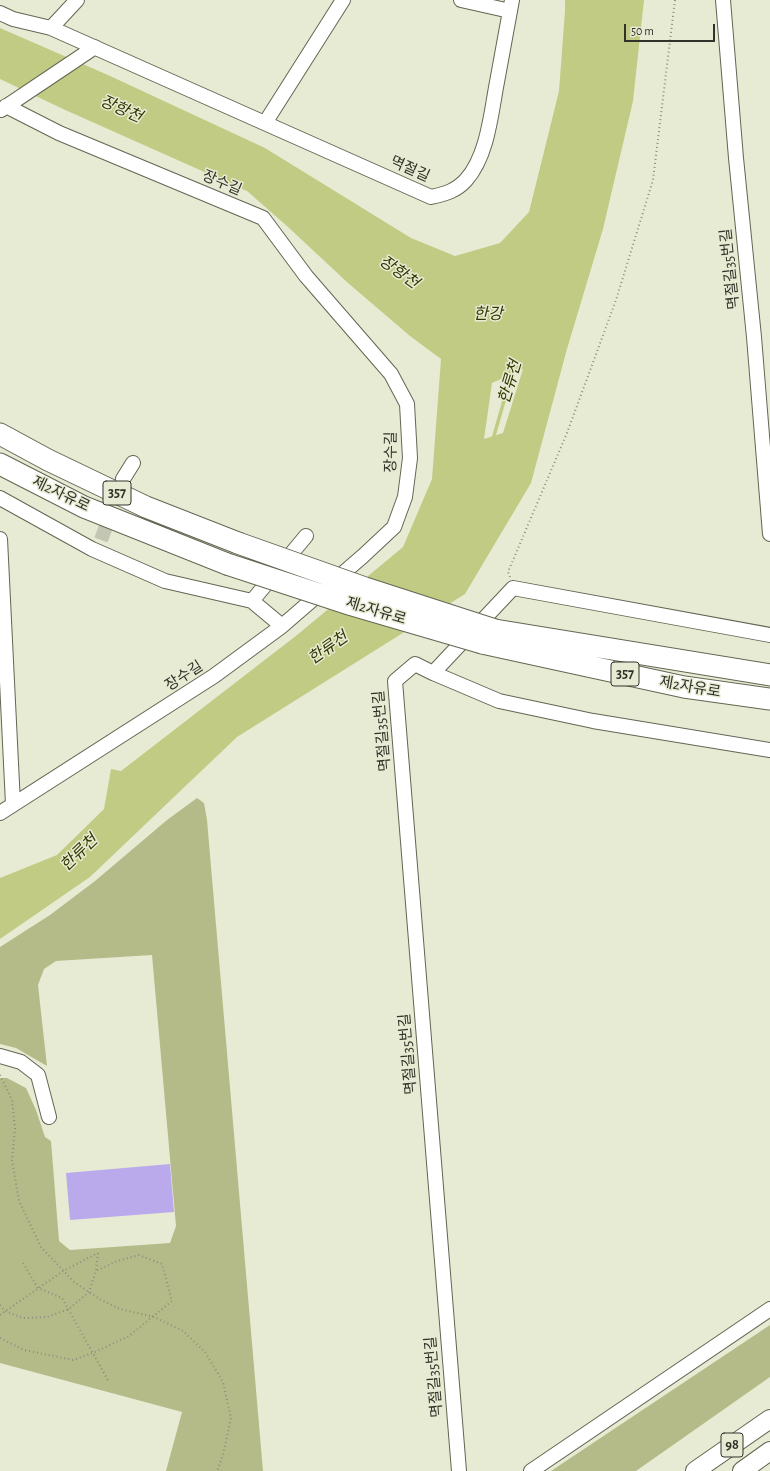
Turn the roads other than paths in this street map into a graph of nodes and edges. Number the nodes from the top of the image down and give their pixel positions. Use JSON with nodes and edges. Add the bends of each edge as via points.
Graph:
{"nodes":[{"id":1,"x":77,"y":0,"type":"edge"},
{"id":2,"x":344,"y":0,"type":"edge"},
{"id":3,"x":461,"y":0,"type":"edge"},
{"id":4,"x":724,"y":0,"type":"edge"},
{"id":5,"x":511,"y":6,"type":"edge"},
{"id":6,"x":0,"y":13,"type":"edge"},
{"id":7,"x":51,"y":28,"type":"junction"},
{"id":8,"x":95,"y":47,"type":"junction"},
{"id":9,"x":6,"y":106,"type":"edge"},
{"id":10,"x":265,"y":122,"type":"junction"},
{"id":11,"x":0,"y":434,"type":"edge"},
{"id":12,"x":133,"y":463,"type":"dead end"},
{"id":13,"x":0,"y":464,"type":"edge"},
{"id":14,"x":123,"y":479,"type":"tunnel mouth"},
{"id":15,"x":0,"y":498,"type":"edge"},
{"id":16,"x":770,"y":534,"type":"edge"},
{"id":17,"x":306,"y":536,"type":"dead end"},
{"id":18,"x":0,"y":539,"type":"edge"},
{"id":19,"x":252,"y":601,"type":"junction"},
{"id":20,"x":282,"y":626,"type":"junction"},
{"id":21,"x":770,"y":635,"type":"edge"},
{"id":22,"x":488,"y":636,"type":"junction"},
{"id":23,"x":682,"y":661,"type":"junction"},
{"id":24,"x":770,"y":662,"type":"edge"},
{"id":25,"x":433,"y":673,"type":"junction"},
{"id":26,"x":770,"y":675,"type":"edge"},
{"id":27,"x":684,"y":687,"type":"junction"},
{"id":28,"x":770,"y":700,"type":"edge"},
{"id":29,"x":770,"y":714,"type":"edge"},
{"id":30,"x":770,"y":750,"type":"edge"},
{"id":31,"x":13,"y":804,"type":"junction"},
{"id":32,"x":0,"y":813,"type":"edge"},
{"id":33,"x":0,"y":1056,"type":"edge"},
{"id":34,"x":49,"y":1117,"type":"dead end"},
{"id":35,"x":770,"y":1309,"type":"edge"},
{"id":36,"x":770,"y":1419,"type":"edge"},
{"id":37,"x":770,"y":1451,"type":"edge"},
{"id":38,"x":459,"y":1471,"type":"edge"},
{"id":39,"x":531,"y":1471,"type":"edge"},
{"id":40,"x":695,"y":1471,"type":"edge"},
{"id":41,"x":742,"y":1471,"type":"edge"}],
"edges":[{"from":1,"to":7,"type":"street"},
{"from":2,"to":10,"type":"street"},
{"from":3,"to":5,"type":"street","name":"멱절길"},
{"from":4,"to":16,"type":"street","name":"멱절길35번길"},
{"from":5,"to":10,"type":"street","name":"멱절길","via":[[487,137],[467,180],[446,194],[431,197]]},
{"from":6,"to":7,"type":"street","name":"멱절길","via":[[13,19]]},
{"from":7,"to":8,"type":"street","name":"멱절길"},
{"from":8,"to":9,"type":"street"},
{"from":8,"to":10,"type":"street","name":"멱절길"},
{"from":9,"to":20,"type":"street","name":"장수길","via":[[59,133],[263,218],[306,276],[391,374],[407,404],[410,458],[405,497],[394,527]]},
{"from":11,"to":22,"type":"highway","name":"제2자유로","number":"357","bridge":true,"via":[[146,507]]},
{"from":12,"to":14,"type":"street"},
{"from":13,"to":22,"type":"highway","name":"제2자유로","number":"357","bridge":true,"via":[[84,507],[227,564],[352,605]]},
{"from":15,"to":19,"type":"street","via":[[165,581]]},
{"from":17,"to":19,"type":"street"},
{"from":18,"to":31,"type":"street"},
{"from":19,"to":20,"type":"street"},
{"from":20,"to":31,"type":"street","name":"장수길","via":[[214,676]]},
{"from":21,"to":25,"type":"street","via":[[513,588]]},
{"from":22,"to":23,"type":"highway"},
{"from":22,"to":27,"type":"highway","name":"제2자유로","number":"357"},
{"from":23,"to":24,"type":"highway"},
{"from":23,"to":26,"type":"highway"},
{"from":25,"to":30,"type":"street","via":[[499,701],[593,721]]},
{"from":25,"to":38,"type":"street","name":"멱절길35번길","via":[[415,664],[395,681]]},
{"from":27,"to":28,"type":"highway","name":"제2자유로","number":"357"},
{"from":27,"to":29,"type":"highway"},
{"from":31,"to":32,"type":"street","name":"장수길"},
{"from":33,"to":34,"type":"street","via":[[21,1062],[38,1075]]},
{"from":35,"to":39,"type":"street"},
{"from":36,"to":40,"type":"main road","number":"98"},
{"from":37,"to":41,"type":"main road","number":"98"}]}
